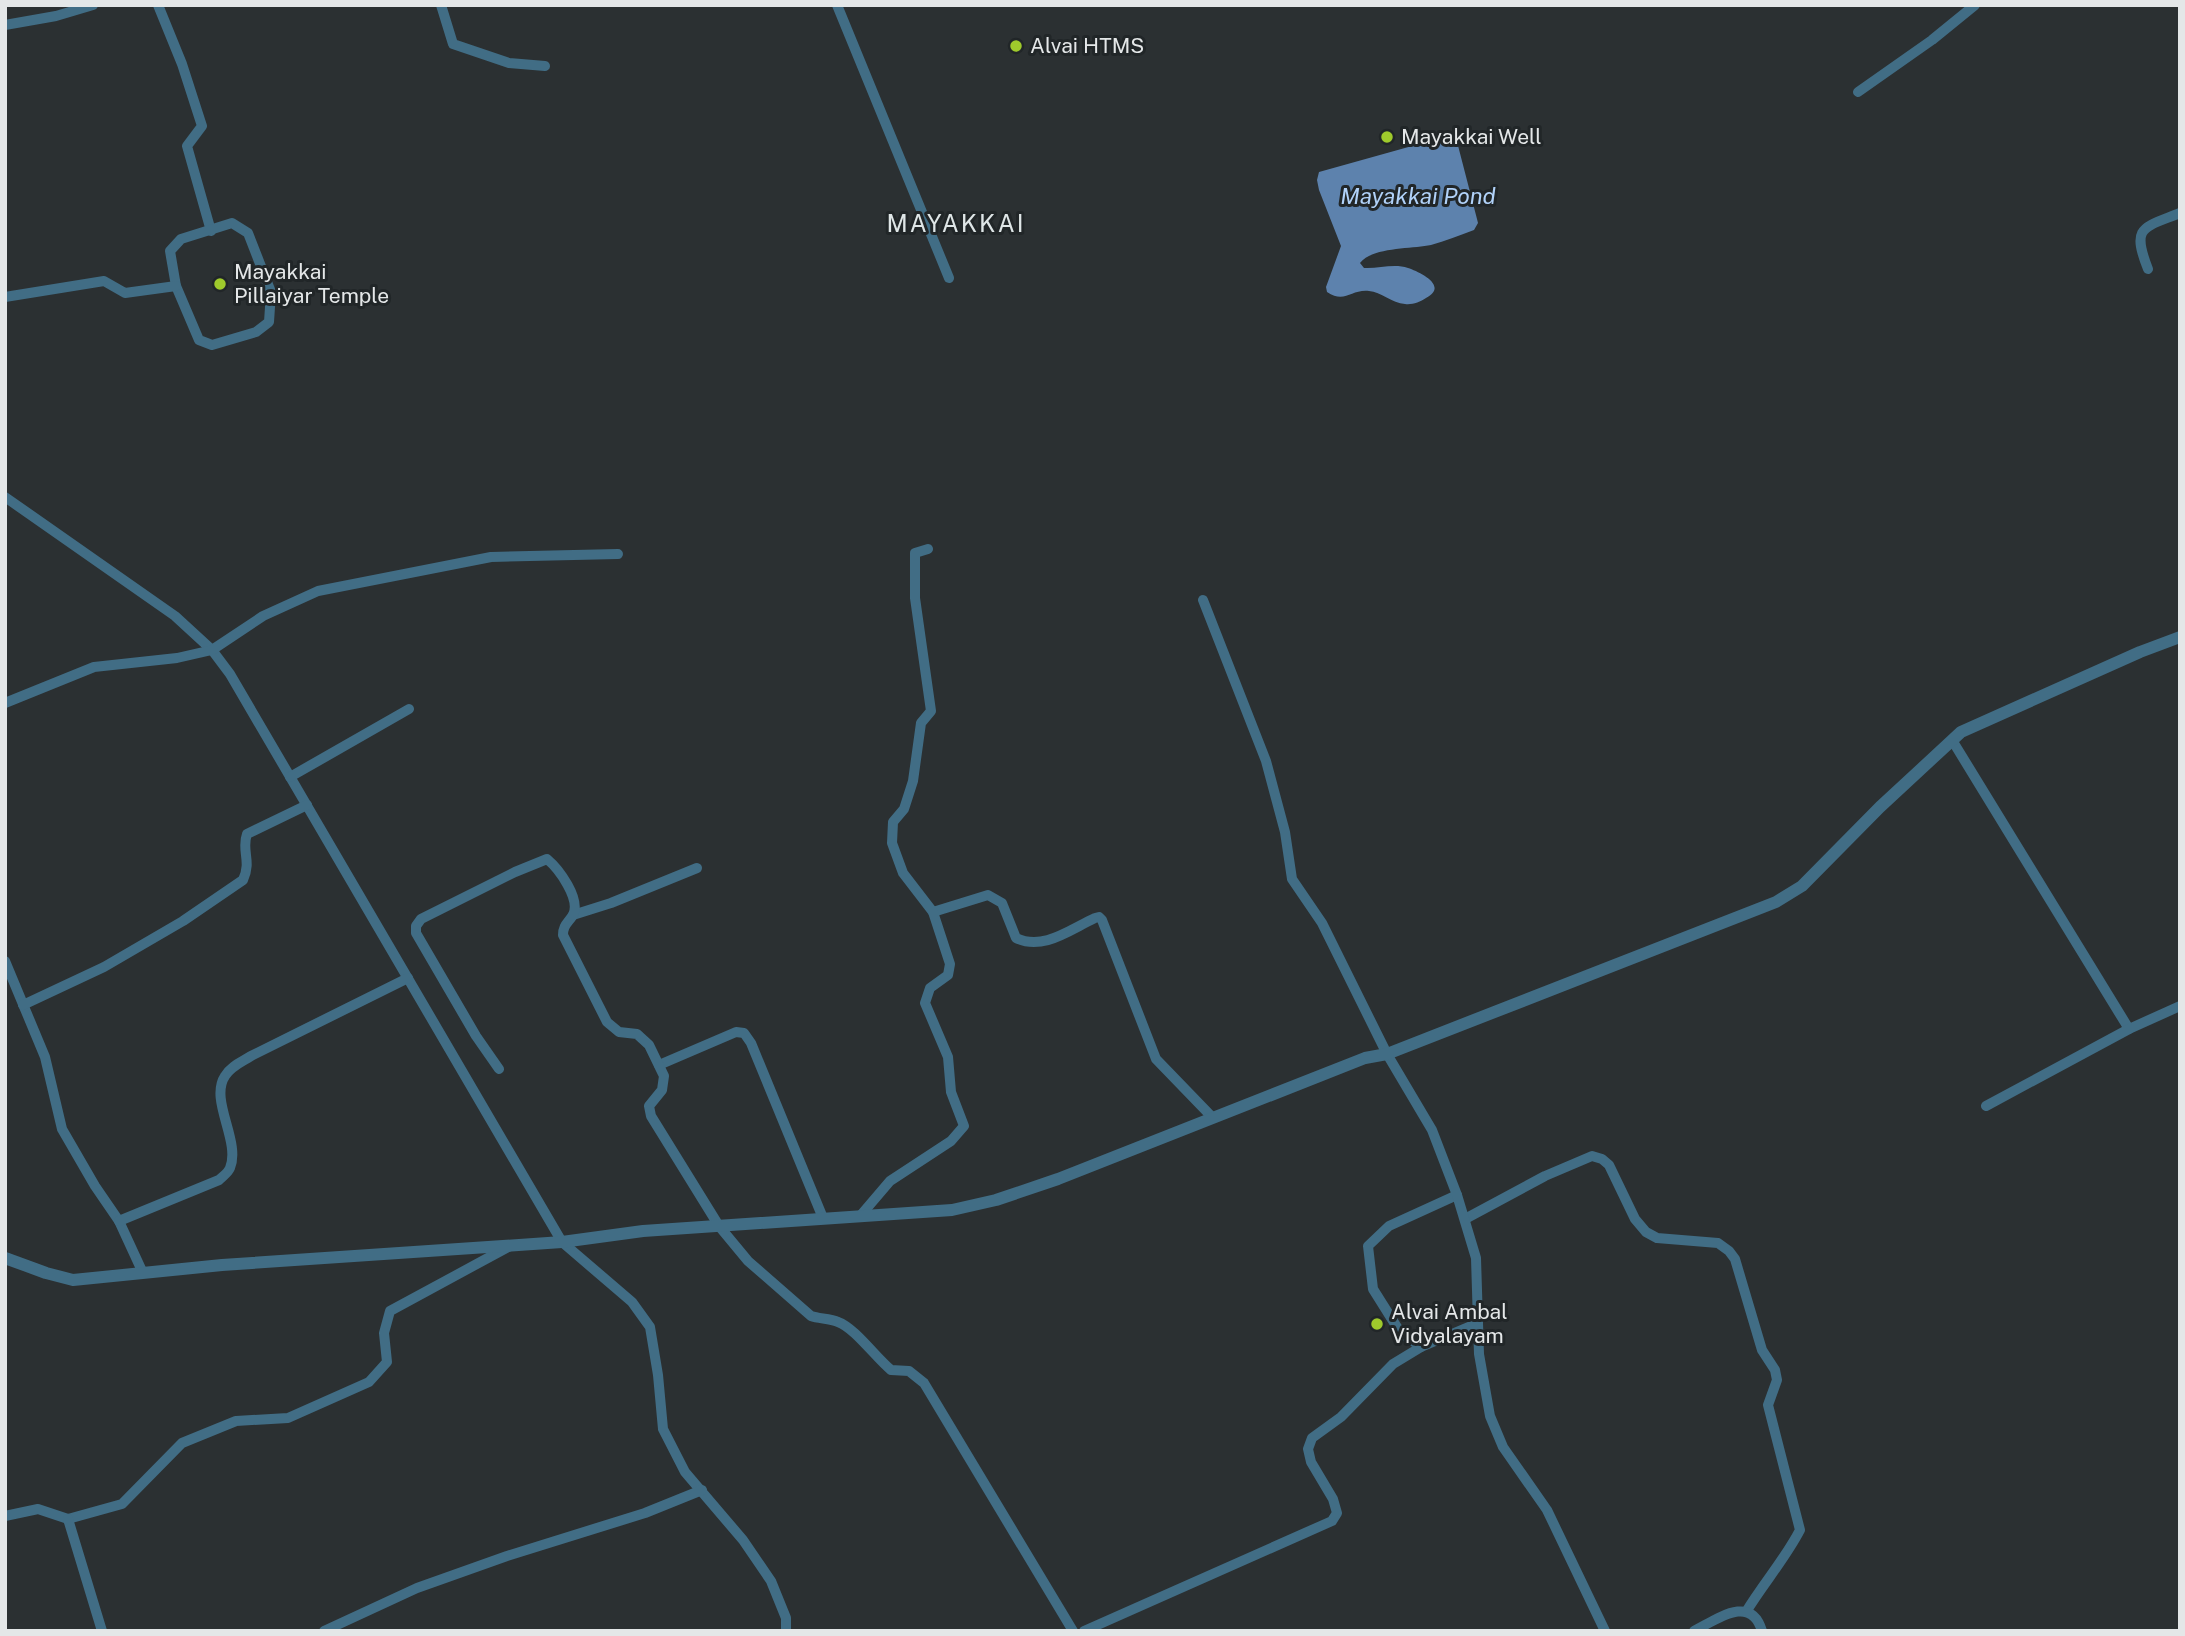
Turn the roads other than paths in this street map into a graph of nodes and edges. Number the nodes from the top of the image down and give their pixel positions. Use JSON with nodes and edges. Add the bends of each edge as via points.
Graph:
{"nodes":[{"id":1,"x":93,"y":5,"type":"edge"},
{"id":2,"x":158,"y":5,"type":"edge"},
{"id":3,"x":441,"y":5,"type":"edge"},
{"id":4,"x":837,"y":5,"type":"edge"},
{"id":5,"x":1975,"y":5,"type":"edge"},
{"id":6,"x":5,"y":25,"type":"edge"},
{"id":7,"x":545,"y":66,"type":"dead end"},
{"id":8,"x":1858,"y":92,"type":"dead end"},
{"id":9,"x":2180,"y":213,"type":"edge"},
{"id":10,"x":211,"y":231,"type":"junction"},
{"id":11,"x":2148,"y":269,"type":"dead end"},
{"id":12,"x":949,"y":278,"type":"dead end"},
{"id":13,"x":176,"y":286,"type":"junction"},
{"id":14,"x":5,"y":297,"type":"edge"},
{"id":15,"x":5,"y":497,"type":"edge"},
{"id":16,"x":928,"y":549,"type":"dead end"},
{"id":17,"x":618,"y":554,"type":"dead end"},
{"id":18,"x":1203,"y":600,"type":"dead end"},
{"id":19,"x":2180,"y":637,"type":"edge"},
{"id":20,"x":212,"y":650,"type":"junction"},
{"id":21,"x":5,"y":703,"type":"edge"},
{"id":22,"x":409,"y":709,"type":"dead end"},
{"id":23,"x":1952,"y":740,"type":"junction"},
{"id":24,"x":290,"y":777,"type":"junction"},
{"id":25,"x":307,"y":805,"type":"junction"},
{"id":26,"x":697,"y":868,"type":"dead end"},
{"id":27,"x":933,"y":912,"type":"junction"},
{"id":28,"x":573,"y":915,"type":"junction"},
{"id":29,"x":5,"y":961,"type":"edge"},
{"id":30,"x":8,"y":974,"type":"edge"},
{"id":31,"x":408,"y":978,"type":"junction"},
{"id":32,"x":23,"y":1004,"type":"junction"},
{"id":33,"x":2180,"y":1006,"type":"edge"},
{"id":34,"x":2129,"y":1029,"type":"junction"},
{"id":35,"x":1387,"y":1054,"type":"junction"},
{"id":36,"x":659,"y":1065,"type":"junction"},
{"id":37,"x":499,"y":1069,"type":"dead end"},
{"id":38,"x":1986,"y":1106,"type":"dead end"},
{"id":39,"x":1213,"y":1118,"type":"junction"},
{"id":40,"x":1457,"y":1195,"type":"junction"},
{"id":41,"x":861,"y":1215,"type":"junction"},
{"id":42,"x":823,"y":1218,"type":"junction"},
{"id":43,"x":1465,"y":1219,"type":"junction"},
{"id":44,"x":119,"y":1221,"type":"junction"},
{"id":45,"x":719,"y":1226,"type":"junction"},
{"id":46,"x":562,"y":1242,"type":"junction"},
{"id":47,"x":513,"y":1244,"type":"junction"},
{"id":48,"x":5,"y":1258,"type":"edge"},
{"id":49,"x":143,"y":1273,"type":"junction"},
{"id":50,"x":1478,"y":1323,"type":"junction"},
{"id":51,"x":1421,"y":1347,"type":"junction"},
{"id":52,"x":702,"y":1490,"type":"junction"},
{"id":53,"x":5,"y":1516,"type":"edge"},
{"id":54,"x":68,"y":1519,"type":"junction"},
{"id":55,"x":1746,"y":1612,"type":"junction"},
{"id":56,"x":102,"y":1631,"type":"edge"},
{"id":57,"x":324,"y":1631,"type":"edge"},
{"id":58,"x":786,"y":1631,"type":"edge"},
{"id":59,"x":1073,"y":1631,"type":"edge"},
{"id":60,"x":1084,"y":1631,"type":"edge"},
{"id":61,"x":1605,"y":1631,"type":"edge"},
{"id":62,"x":1694,"y":1631,"type":"edge"},
{"id":63,"x":1762,"y":1631,"type":"edge"}],
"edges":[{"from":1,"to":6,"type":"street"},
{"from":2,"to":10,"type":"street","via":[[202,126],[187,146]]},
{"from":3,"to":7,"type":"street","via":[[453,44],[509,63]]},
{"from":4,"to":12,"type":"street"},
{"from":5,"to":8,"type":"street"},
{"from":9,"to":11,"type":"street","via":[[2141,233],[2139,248]]},
{"from":10,"to":13,"type":"street","via":[[181,239],[170,251]]},
{"from":10,"to":13,"type":"street","via":[[232,223],[248,233],[271,292],[269,322],[256,332],[212,345],[199,341]]},
{"from":13,"to":14,"type":"street","via":[[125,293],[104,281]]},
{"from":15,"to":20,"type":"street","via":[[176,616]]},
{"from":16,"to":27,"type":"street","via":[[915,553],[915,598],[931,711],[921,723],[913,781],[904,809],[892,822],[892,843],[903,873]]},
{"from":17,"to":20,"type":"street","via":[[491,557],[318,591],[263,616]]},
{"from":18,"to":35,"type":"street","via":[[1266,761],[1292,878],[1322,923]]},
{"from":19,"to":23,"type":"street","via":[[1961,732]]},
{"from":20,"to":21,"type":"street","via":[[94,667]]},
{"from":20,"to":24,"type":"street"},
{"from":22,"to":24,"type":"street"},
{"from":23,"to":34,"type":"street"},
{"from":23,"to":35,"type":"street","via":[[1802,886],[1776,902]]},
{"from":24,"to":25,"type":"street"},
{"from":25,"to":31,"type":"street"},
{"from":25,"to":32,"type":"street","via":[[247,834],[248,870],[243,880],[104,967]]},
{"from":26,"to":28,"type":"street"},
{"from":27,"to":39,"type":"street","via":[[988,895],[1002,903],[1016,937],[1027,943],[1044,943],[1099,917],[1156,1059]]},
{"from":27,"to":41,"type":"street","via":[[950,964],[948,975],[930,988],[925,1003],[948,1057],[951,1092],[964,1126],[951,1141],[890,1181]]},
{"from":28,"to":36,"type":"street","via":[[563,935],[607,1022],[619,1032],[637,1034]]},
{"from":28,"to":37,"type":"street","via":[[571,890],[553,864],[544,859],[421,919],[416,926],[433,964]]},
{"from":29,"to":30,"type":"street"},
{"from":30,"to":32,"type":"street"},
{"from":31,"to":44,"type":"street","via":[[232,1068],[223,1078],[221,1096],[233,1153],[230,1171],[219,1180]]},
{"from":31,"to":46,"type":"street"},
{"from":32,"to":44,"type":"street","via":[[45,1057],[62,1129]]},
{"from":33,"to":34,"type":"street"},
{"from":34,"to":38,"type":"street"},
{"from":35,"to":39,"type":"street"},
{"from":35,"to":40,"type":"street","via":[[1432,1130]]},
{"from":36,"to":42,"type":"street","via":[[736,1032],[744,1033]]},
{"from":36,"to":45,"type":"street","via":[[664,1076],[662,1090],[649,1106],[651,1116]]},
{"from":39,"to":41,"type":"street","via":[[996,1200],[952,1210]]},
{"from":40,"to":43,"type":"street"},
{"from":40,"to":51,"type":"street","via":[[1389,1226],[1368,1246],[1373,1289],[1400,1332]]},
{"from":41,"to":42,"type":"street"},
{"from":42,"to":45,"type":"street"},
{"from":43,"to":50,"type":"street","via":[[1476,1258]]},
{"from":43,"to":55,"type":"street","via":[[1592,1156],[1609,1165],[1646,1232],[1657,1238],[1718,1243],[1735,1259],[1762,1350],[1776,1370],[1768,1405],[1800,1530]]},
{"from":44,"to":49,"type":"street"},
{"from":45,"to":46,"type":"street"},
{"from":45,"to":59,"type":"street","via":[[748,1261],[811,1317],[838,1322],[891,1370],[909,1371],[924,1383]]},
{"from":46,"to":47,"type":"street"},
{"from":46,"to":52,"type":"street","via":[[632,1302],[650,1328],[663,1429],[685,1472]]},
{"from":47,"to":49,"type":"street"},
{"from":47,"to":54,"type":"street","via":[[390,1311],[384,1333],[387,1362],[369,1382],[288,1418],[236,1421],[182,1443],[122,1504]]},
{"from":48,"to":49,"type":"street","via":[[73,1279]]},
{"from":50,"to":51,"type":"street"},
{"from":50,"to":61,"type":"street","via":[[1490,1416],[1503,1447],[1547,1510]]},
{"from":51,"to":60,"type":"street","via":[[1393,1364],[1341,1417],[1312,1438],[1308,1449],[1311,1462],[1337,1513],[1332,1521]]},
{"from":52,"to":57,"type":"street","via":[[417,1588]]},
{"from":52,"to":58,"type":"street","via":[[771,1581],[786,1618]]},
{"from":53,"to":54,"type":"street","via":[[38,1509]]},
{"from":54,"to":56,"type":"street"},
{"from":55,"to":62,"type":"street","via":[[1735,1610]]},
{"from":55,"to":63,"type":"street","via":[[1759,1622]]}]}
